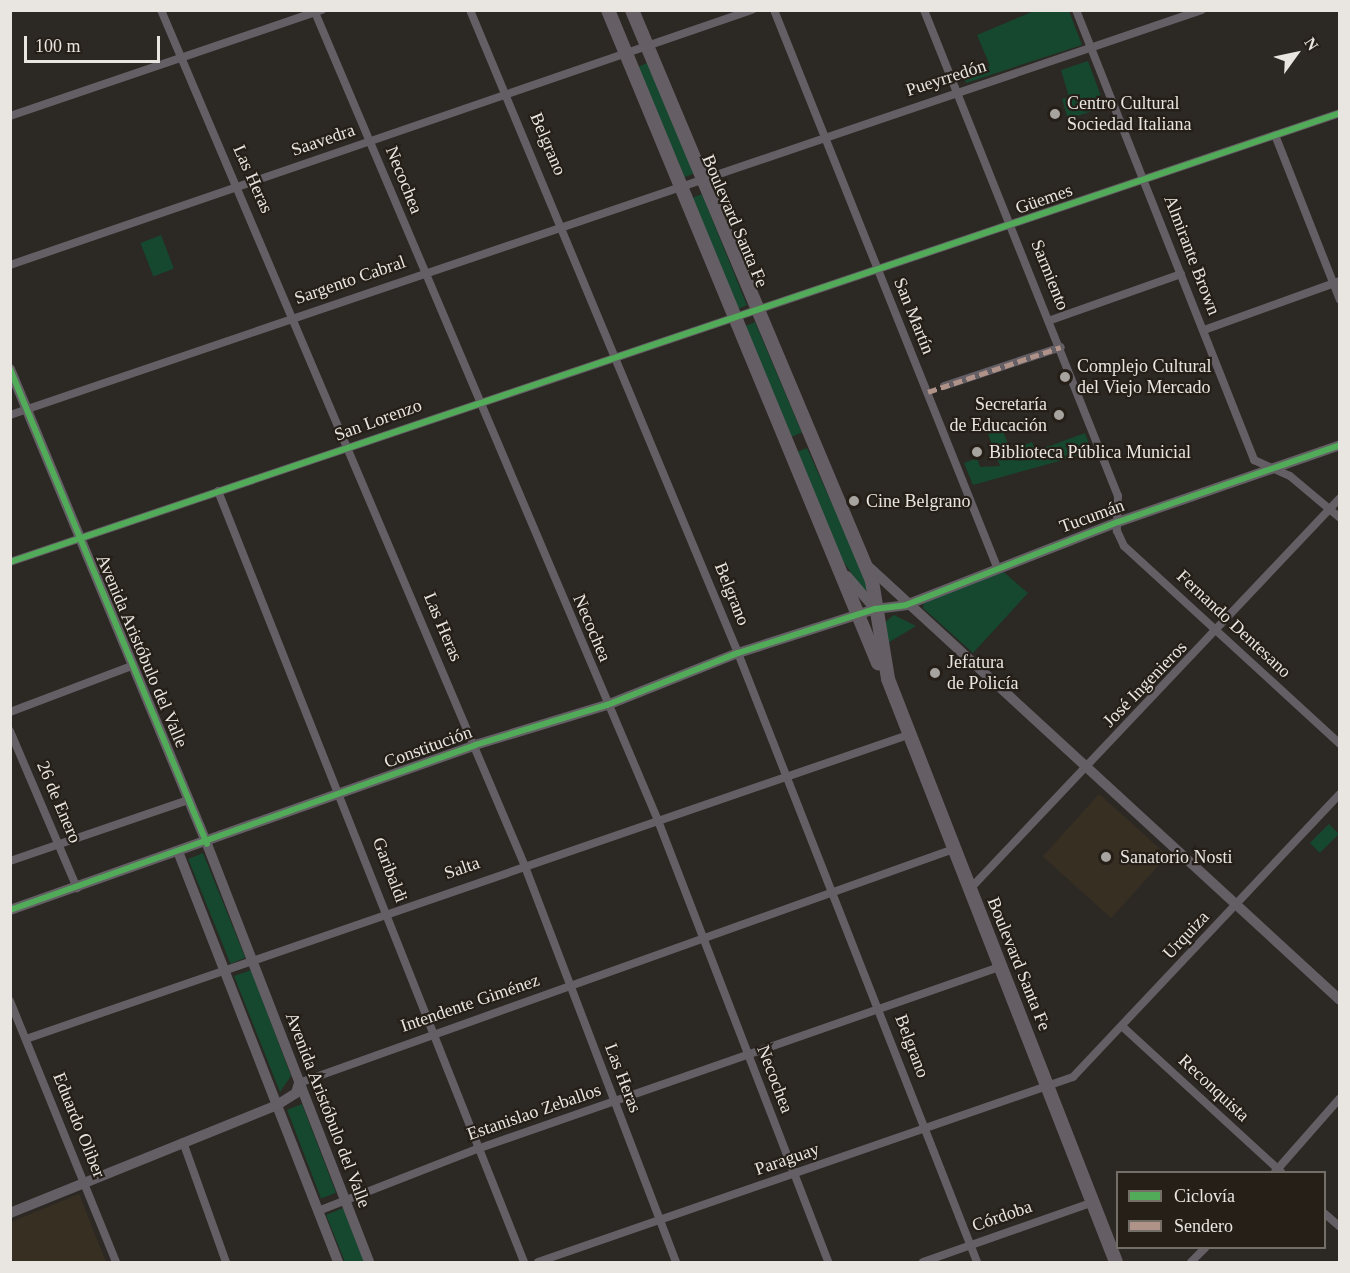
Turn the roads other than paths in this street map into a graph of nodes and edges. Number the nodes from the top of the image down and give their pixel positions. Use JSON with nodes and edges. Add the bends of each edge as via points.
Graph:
{"nodes":[{"id":1,"x":161,"y":10,"type":"edge"},
{"id":2,"x":470,"y":10,"type":"edge"},
{"id":3,"x":608,"y":10,"type":"edge"},
{"id":4,"x":632,"y":10,"type":"edge"},
{"id":5,"x":752,"y":10,"type":"edge"},
{"id":6,"x":774,"y":10,"type":"edge"},
{"id":7,"x":924,"y":10,"type":"edge"},
{"id":8,"x":1076,"y":10,"type":"edge"},
{"id":9,"x":1202,"y":10,"type":"edge"},
{"id":10,"x":317,"y":11,"type":"edge"},
{"id":11,"x":1091,"y":49,"type":"junction"},
{"id":12,"x":649,"y":50,"type":"junction"},
{"id":13,"x":181,"y":54,"type":"junction"},
{"id":14,"x":628,"y":57,"type":"junction"},
{"id":15,"x":956,"y":92,"type":"junction"},
{"id":16,"x":510,"y":96,"type":"junction"},
{"id":17,"x":1340,"y":113,"type":"edge"},
{"id":18,"x":10,"y":116,"type":"edge"},
{"id":19,"x":1275,"y":135,"type":"junction"},
{"id":20,"x":824,"y":137,"type":"junction"},
{"id":21,"x":370,"y":141,"type":"junction"},
{"id":22,"x":1146,"y":181,"type":"junction"},
{"id":23,"x":703,"y":183,"type":"junction"},
{"id":24,"x":238,"y":186,"type":"junction"},
{"id":25,"x":682,"y":188,"type":"junction"},
{"id":26,"x":563,"y":224,"type":"junction"},
{"id":27,"x":1012,"y":226,"type":"junction"},
{"id":28,"x":10,"y":265,"type":"edge"},
{"id":29,"x":877,"y":271,"type":"junction"},
{"id":30,"x":424,"y":272,"type":"junction"},
{"id":31,"x":1181,"y":274,"type":"junction"},
{"id":32,"x":1336,"y":282,"type":"edge"},
{"id":33,"x":1340,"y":300,"type":"edge"},
{"id":34,"x":757,"y":313,"type":"junction"},
{"id":35,"x":295,"y":317,"type":"junction"},
{"id":36,"x":735,"y":320,"type":"junction"},
{"id":37,"x":1051,"y":320,"type":"junction"},
{"id":38,"x":1204,"y":330,"type":"junction"},
{"id":39,"x":1061,"y":346,"type":"junction"},
{"id":40,"x":616,"y":354,"type":"junction"},
{"id":41,"x":10,"y":369,"type":"edge"},
{"id":42,"x":944,"y":386,"type":"dead end"},
{"id":43,"x":478,"y":400,"type":"junction"},
{"id":44,"x":27,"y":410,"type":"junction"},
{"id":45,"x":10,"y":415,"type":"edge"},
{"id":46,"x":809,"y":438,"type":"junction"},
{"id":47,"x":788,"y":445,"type":"junction"},
{"id":48,"x":1340,"y":445,"type":"edge"},
{"id":49,"x":349,"y":447,"type":"junction"},
{"id":50,"x":1271,"y":469,"type":"junction"},
{"id":51,"x":218,"y":491,"type":"junction"},
{"id":52,"x":1340,"y":498,"type":"edge"},
{"id":53,"x":1329,"y":509,"type":"junction"},
{"id":54,"x":1340,"y":518,"type":"edge"},
{"id":55,"x":1118,"y":522,"type":"junction"},
{"id":56,"x":78,"y":538,"type":"junction"},
{"id":57,"x":827,"y":542,"type":"junction"},
{"id":58,"x":857,"y":553,"type":"junction"},
{"id":59,"x":10,"y":562,"type":"edge"},
{"id":60,"x":997,"y":567,"type":"junction"},
{"id":61,"x":906,"y":605,"type":"junction"},
{"id":62,"x":875,"y":609,"type":"junction"},
{"id":63,"x":857,"y":615,"type":"junction"},
{"id":64,"x":1218,"y":632,"type":"junction"},
{"id":65,"x":738,"y":653,"type":"junction"},
{"id":66,"x":132,"y":666,"type":"junction"},
{"id":67,"x":888,"y":680,"type":"junction"},
{"id":68,"x":607,"y":705,"type":"junction"},
{"id":69,"x":10,"y":712,"type":"edge"},
{"id":70,"x":10,"y":731,"type":"edge"},
{"id":71,"x":911,"y":734,"type":"junction"},
{"id":72,"x":1340,"y":744,"type":"edge"},
{"id":73,"x":475,"y":745,"type":"junction"},
{"id":74,"x":1088,"y":767,"type":"junction"},
{"id":75,"x":786,"y":774,"type":"junction"},
{"id":76,"x":1340,"y":794,"type":"edge"},
{"id":77,"x":343,"y":795,"type":"junction"},
{"id":78,"x":188,"y":800,"type":"junction"},
{"id":79,"x":657,"y":818,"type":"junction"},
{"id":80,"x":60,"y":844,"type":"junction"},
{"id":81,"x":207,"y":844,"type":"junction"},
{"id":82,"x":954,"y":849,"type":"junction"},
{"id":83,"x":179,"y":854,"type":"junction"},
{"id":84,"x":10,"y":861,"type":"edge"},
{"id":85,"x":524,"y":864,"type":"junction"},
{"id":86,"x":76,"y":888,"type":"junction"},
{"id":87,"x":970,"y":889,"type":"junction"},
{"id":88,"x":833,"y":891,"type":"junction"},
{"id":89,"x":1238,"y":904,"type":"junction"},
{"id":90,"x":10,"y":910,"type":"edge"},
{"id":91,"x":388,"y":911,"type":"junction"},
{"id":92,"x":706,"y":937,"type":"junction"},
{"id":93,"x":253,"y":961,"type":"junction"},
{"id":94,"x":1002,"y":966,"type":"junction"},
{"id":95,"x":225,"y":971,"type":"junction"},
{"id":96,"x":571,"y":987,"type":"junction"},
{"id":97,"x":10,"y":1000,"type":"edge"},
{"id":98,"x":1340,"y":1000,"type":"edge"},
{"id":99,"x":881,"y":1010,"type":"junction"},
{"id":100,"x":1124,"y":1028,"type":"junction"},
{"id":101,"x":436,"y":1032,"type":"junction"},
{"id":102,"x":26,"y":1039,"type":"junction"},
{"id":103,"x":748,"y":1054,"type":"junction"},
{"id":104,"x":299,"y":1083,"type":"junction"},
{"id":105,"x":1048,"y":1086,"type":"junction"},
{"id":106,"x":1340,"y":1098,"type":"edge"},
{"id":107,"x":614,"y":1102,"type":"junction"},
{"id":108,"x":278,"y":1105,"type":"junction"},
{"id":109,"x":926,"y":1129,"type":"junction"},
{"id":110,"x":183,"y":1142,"type":"junction"},
{"id":111,"x":480,"y":1148,"type":"junction"},
{"id":112,"x":1277,"y":1171,"type":"edge"},
{"id":113,"x":793,"y":1174,"type":"junction"},
{"id":114,"x":84,"y":1182,"type":"junction"},
{"id":115,"x":344,"y":1197,"type":"junction"},
{"id":116,"x":1093,"y":1202,"type":"junction"},
{"id":117,"x":318,"y":1211,"type":"junction"},
{"id":118,"x":10,"y":1213,"type":"edge"},
{"id":119,"x":1326,"y":1215,"type":"edge"},
{"id":120,"x":660,"y":1221,"type":"junction"},
{"id":121,"x":1340,"y":1227,"type":"edge"},
{"id":122,"x":970,"y":1245,"type":"junction"},
{"id":123,"x":1204,"y":1249,"type":"edge"},
{"id":124,"x":116,"y":1263,"type":"edge"},
{"id":125,"x":226,"y":1263,"type":"edge"},
{"id":126,"x":338,"y":1263,"type":"edge"},
{"id":127,"x":369,"y":1263,"type":"edge"},
{"id":128,"x":524,"y":1263,"type":"edge"},
{"id":129,"x":538,"y":1263,"type":"edge"},
{"id":130,"x":676,"y":1263,"type":"edge"},
{"id":131,"x":828,"y":1263,"type":"edge"},
{"id":132,"x":923,"y":1263,"type":"edge"},
{"id":133,"x":977,"y":1263,"type":"edge"},
{"id":134,"x":1116,"y":1263,"type":"edge"},
{"id":135,"x":1191,"y":1263,"type":"edge"}],
"edges":[{"from":1,"to":13,"type":"street","name":"Las Heras"},
{"from":2,"to":16,"type":"street","name":"Belgrano"},
{"from":3,"to":14,"type":"main road","name":"Boulevard Santa Fe"},
{"from":4,"to":12,"type":"main road","name":"Boulevard Santa Fe"},
{"from":5,"to":12,"type":"street","name":"Saavedra"},
{"from":6,"to":20,"type":"street","name":"San Martín"},
{"from":7,"to":15,"type":"street","name":"Sarmiento"},
{"from":8,"to":11,"type":"street","name":"Almirante Brown"},
{"from":9,"to":11,"type":"street","name":"Pueyrredón"},
{"from":10,"to":13,"type":"street"},
{"from":10,"to":21,"type":"street","name":"Necochea"},
{"from":11,"to":15,"type":"street","name":"Pueyrredón"},
{"from":11,"to":22,"type":"street","name":"Almirante Brown"},
{"from":12,"to":14,"type":"street","name":"Saavedra"},
{"from":12,"to":23,"type":"main road","name":"Boulevard Santa Fe"},
{"from":13,"to":18,"type":"street"},
{"from":13,"to":24,"type":"street","name":"Las Heras"},
{"from":14,"to":16,"type":"street","name":"Saavedra"},
{"from":14,"to":25,"type":"main road","name":"Boulevard Santa Fe"},
{"from":15,"to":20,"type":"street","name":"Pueyrredón"},
{"from":15,"to":27,"type":"street","name":"Sarmiento"},
{"from":16,"to":21,"type":"street","name":"Saavedra"},
{"from":16,"to":26,"type":"street","name":"Belgrano"},
{"from":17,"to":19,"type":"street","name":"Güemes"},
{"from":19,"to":22,"type":"street","name":"Güemes"},
{"from":19,"to":32,"type":"street"},
{"from":20,"to":23,"type":"street","name":"Pueyrredón"},
{"from":20,"to":29,"type":"street","name":"San Martín"},
{"from":21,"to":24,"type":"street","name":"Saavedra"},
{"from":21,"to":30,"type":"street","name":"Necochea"},
{"from":22,"to":27,"type":"street","name":"Güemes"},
{"from":22,"to":31,"type":"street","name":"Almirante Brown"},
{"from":23,"to":25,"type":"street","name":"Sargento Cabral"},
{"from":23,"to":34,"type":"main road","name":"Boulevard Santa Fe"},
{"from":24,"to":28,"type":"street","name":"Saavedra"},
{"from":24,"to":35,"type":"street","name":"Las Heras"},
{"from":25,"to":26,"type":"street","name":"Sargento Cabral"},
{"from":25,"to":36,"type":"main road","name":"Boulevard Santa Fe"},
{"from":26,"to":30,"type":"street","name":"Sargento Cabral"},
{"from":26,"to":40,"type":"street","name":"Belgrano"},
{"from":27,"to":29,"type":"street","name":"Güemes"},
{"from":27,"to":37,"type":"street","name":"Sarmiento"},
{"from":29,"to":34,"type":"street","name":"Güemes"},
{"from":29,"to":60,"type":"street","name":"San Martín"},
{"from":30,"to":35,"type":"street","name":"Sargento Cabral"},
{"from":30,"to":43,"type":"street","name":"Necochea"},
{"from":31,"to":37,"type":"street"},
{"from":31,"to":38,"type":"street","name":"Almirante Brown"},
{"from":32,"to":33,"type":"street"},
{"from":32,"to":38,"type":"street"},
{"from":34,"to":36,"type":"street","name":"San Lorenzo"},
{"from":34,"to":46,"type":"main road","name":"Boulevard Santa Fe"},
{"from":35,"to":44,"type":"street","name":"Sargento Cabral"},
{"from":35,"to":49,"type":"street","name":"Las Heras"},
{"from":36,"to":40,"type":"street","name":"San Lorenzo"},
{"from":36,"to":47,"type":"main road","name":"Boulevard Santa Fe"},
{"from":37,"to":39,"type":"street","name":"Sarmiento"},
{"from":38,"to":50,"type":"street","name":"Almirante Brown","via":[[1254,460]]},
{"from":39,"to":42,"type":"street"},
{"from":39,"to":55,"type":"street","name":"Sarmiento","via":[[1118,496]]},
{"from":40,"to":43,"type":"street","name":"San Lorenzo"},
{"from":40,"to":65,"type":"street","name":"Belgrano"},
{"from":41,"to":44,"type":"street","name":"Avenida Aristóbulo del Valle"},
{"from":43,"to":49,"type":"street","name":"San Lorenzo"},
{"from":43,"to":68,"type":"street","name":"Necochea"},
{"from":44,"to":45,"type":"street","name":"Sargento Cabral"},
{"from":44,"to":56,"type":"street","name":"Avenida Aristóbulo del Valle"},
{"from":46,"to":47,"type":"main road"},
{"from":46,"to":58,"type":"main road","name":"Boulevard Santa Fe"},
{"from":47,"to":57,"type":"main road","name":"Boulevard Santa Fe"},
{"from":48,"to":50,"type":"street","name":"Tucumán"},
{"from":49,"to":51,"type":"street","name":"San Lorenzo"},
{"from":49,"to":73,"type":"street","name":"Las Heras"},
{"from":50,"to":53,"type":"street","name":"Almirante Brown","via":[[1290,476]]},
{"from":50,"to":55,"type":"street","name":"Tucumán"},
{"from":51,"to":56,"type":"street","name":"San Lorenzo"},
{"from":51,"to":77,"type":"street","name":"Garibaldi"},
{"from":52,"to":53,"type":"street","name":"José Ingenieros"},
{"from":53,"to":54,"type":"street","name":"Almirante Brown"},
{"from":53,"to":64,"type":"street","name":"José Ingenieros"},
{"from":55,"to":60,"type":"street","name":"Tucumán"},
{"from":55,"to":64,"type":"street","name":"Fernando Dentesano","via":[[1124,546]]},
{"from":56,"to":59,"type":"street","name":"San Lorenzo"},
{"from":56,"to":66,"type":"street","name":"Avenida Aristóbulo del Valle"},
{"from":57,"to":62,"type":"street","via":[[853,586]]},
{"from":57,"to":63,"type":"main road","name":"Boulevard Santa Fe"},
{"from":58,"to":61,"type":"street"},
{"from":58,"to":62,"type":"main road","name":"Boulevard Santa Fe","via":[[876,592]]},
{"from":60,"to":61,"type":"street","name":"Tucumán"},
{"from":61,"to":62,"type":"street","name":"Tucumán"},
{"from":61,"to":74,"type":"street"},
{"from":62,"to":63,"type":"street","name":"Tucumán"},
{"from":62,"to":67,"type":"main road","name":"Boulevard Santa Fe"},
{"from":63,"to":65,"type":"street","name":"Constitución"},
{"from":63,"to":67,"type":"main road","name":"Boulevard Santa Fe"},
{"from":64,"to":72,"type":"street","name":"Fernando Dentesano"},
{"from":64,"to":74,"type":"street","name":"José Ingenieros"},
{"from":65,"to":68,"type":"street","name":"Constitución"},
{"from":65,"to":75,"type":"street","name":"Belgrano"},
{"from":66,"to":69,"type":"street"},
{"from":66,"to":78,"type":"street","name":"Avenida Aristóbulo del Valle"},
{"from":67,"to":71,"type":"main road","name":"Boulevard Santa Fe"},
{"from":68,"to":73,"type":"street","name":"Constitución"},
{"from":68,"to":79,"type":"street","name":"Necochea"},
{"from":70,"to":80,"type":"street","name":"26 de Enero"},
{"from":71,"to":75,"type":"street","name":"Salta"},
{"from":71,"to":82,"type":"main road","name":"Boulevard Santa Fe"},
{"from":73,"to":77,"type":"street","name":"Constitución"},
{"from":73,"to":85,"type":"street","name":"Las Heras"},
{"from":74,"to":87,"type":"street","name":"José Ingenieros"},
{"from":74,"to":89,"type":"street"},
{"from":75,"to":79,"type":"street","name":"Salta"},
{"from":75,"to":88,"type":"street","name":"Belgrano"},
{"from":76,"to":89,"type":"street","name":"Urquiza"},
{"from":77,"to":81,"type":"street","name":"Constitución"},
{"from":77,"to":91,"type":"street","name":"Garibaldi"},
{"from":78,"to":80,"type":"street"},
{"from":78,"to":81,"type":"street","name":"Avenida Aristóbulo del Valle"},
{"from":79,"to":85,"type":"street","name":"Salta"},
{"from":79,"to":92,"type":"street","name":"Necochea"},
{"from":80,"to":84,"type":"street"},
{"from":80,"to":86,"type":"street","name":"26 de Enero"},
{"from":81,"to":83,"type":"street","name":"Constitución"},
{"from":81,"to":93,"type":"street","name":"Avenida Aristóbulo del Valle"},
{"from":82,"to":87,"type":"main road","name":"Boulevard Santa Fe"},
{"from":82,"to":88,"type":"street","name":"Intendente Giménez"},
{"from":83,"to":86,"type":"street","name":"Constitución"},
{"from":83,"to":95,"type":"street"},
{"from":85,"to":91,"type":"street","name":"Salta"},
{"from":85,"to":96,"type":"street","name":"Las Heras"},
{"from":86,"to":90,"type":"street","name":"Constitución"},
{"from":87,"to":94,"type":"main road","name":"Boulevard Santa Fe"},
{"from":88,"to":92,"type":"street","name":"Intendente Giménez"},
{"from":88,"to":99,"type":"street","name":"Belgrano"},
{"from":89,"to":98,"type":"street"},
{"from":89,"to":100,"type":"street","name":"Urquiza"},
{"from":91,"to":93,"type":"street","name":"Salta"},
{"from":91,"to":101,"type":"street","name":"Garibaldi"},
{"from":92,"to":96,"type":"street","name":"Intendente Giménez"},
{"from":92,"to":103,"type":"street","name":"Necochea"},
{"from":93,"to":95,"type":"street","name":"Salta"},
{"from":93,"to":104,"type":"street","name":"Avenida Aristóbulo del Valle"},
{"from":94,"to":99,"type":"street","name":"Estanislao Zeballos"},
{"from":94,"to":105,"type":"main road","name":"Boulevard Santa Fe"},
{"from":95,"to":102,"type":"street","name":"Salta"},
{"from":95,"to":108,"type":"street"},
{"from":96,"to":101,"type":"street","name":"Intendente Giménez"},
{"from":96,"to":107,"type":"street","name":"Las Heras"},
{"from":97,"to":102,"type":"street","name":"Eduardo Oliber"},
{"from":99,"to":103,"type":"street","name":"Estanislao Zeballos"},
{"from":99,"to":109,"type":"street","name":"Belgrano"},
{"from":100,"to":105,"type":"street","name":"Urquiza","via":[[1084,1069]]},
{"from":100,"to":112,"type":"street","name":"Reconquista"},
{"from":101,"to":104,"type":"street","name":"Intendente Giménez"},
{"from":101,"to":111,"type":"street","name":"Garibaldi"},
{"from":102,"to":114,"type":"street","name":"Eduardo Oliber"},
{"from":103,"to":107,"type":"street","name":"Estanislao Zeballos"},
{"from":103,"to":113,"type":"street","name":"Necochea"},
{"from":104,"to":108,"type":"street","name":"Intendente Giménez","via":[[296,1093]]},
{"from":104,"to":115,"type":"street","name":"Avenida Aristóbulo del Valle"},
{"from":105,"to":109,"type":"street","name":"Paraguay"},
{"from":105,"to":116,"type":"main road","name":"Boulevard Santa Fe"},
{"from":106,"to":112,"type":"street"},
{"from":107,"to":111,"type":"street","name":"Estanislao Zeballos"},
{"from":107,"to":120,"type":"street","name":"Las Heras"},
{"from":108,"to":110,"type":"street","name":"Intendente Giménez"},
{"from":108,"to":117,"type":"street"},
{"from":109,"to":113,"type":"street","name":"Paraguay"},
{"from":109,"to":122,"type":"street","name":"Belgrano"},
{"from":110,"to":114,"type":"street","name":"Intendente Giménez"},
{"from":110,"to":125,"type":"street"},
{"from":111,"to":115,"type":"street","name":"Estanislao Zeballos"},
{"from":111,"to":128,"type":"street","name":"Garibaldi"},
{"from":113,"to":120,"type":"street","name":"Paraguay"},
{"from":113,"to":131,"type":"street","name":"Necochea"},
{"from":114,"to":118,"type":"street","name":"Intendente Giménez"},
{"from":114,"to":124,"type":"street","name":"Eduardo Oliber"},
{"from":115,"to":117,"type":"street","name":"Estanislao Zeballos"},
{"from":115,"to":127,"type":"street","name":"Avenida Aristóbulo del Valle"},
{"from":116,"to":122,"type":"street","name":"Córdoba"},
{"from":116,"to":134,"type":"main road","name":"Boulevard Santa Fe"},
{"from":117,"to":126,"type":"street"},
{"from":119,"to":121,"type":"street"},
{"from":120,"to":129,"type":"street","name":"Paraguay"},
{"from":120,"to":130,"type":"street","name":"Las Heras"},
{"from":122,"to":132,"type":"street","name":"Córdoba"},
{"from":122,"to":133,"type":"street","name":"Belgrano"},
{"from":123,"to":135,"type":"street"}]}
